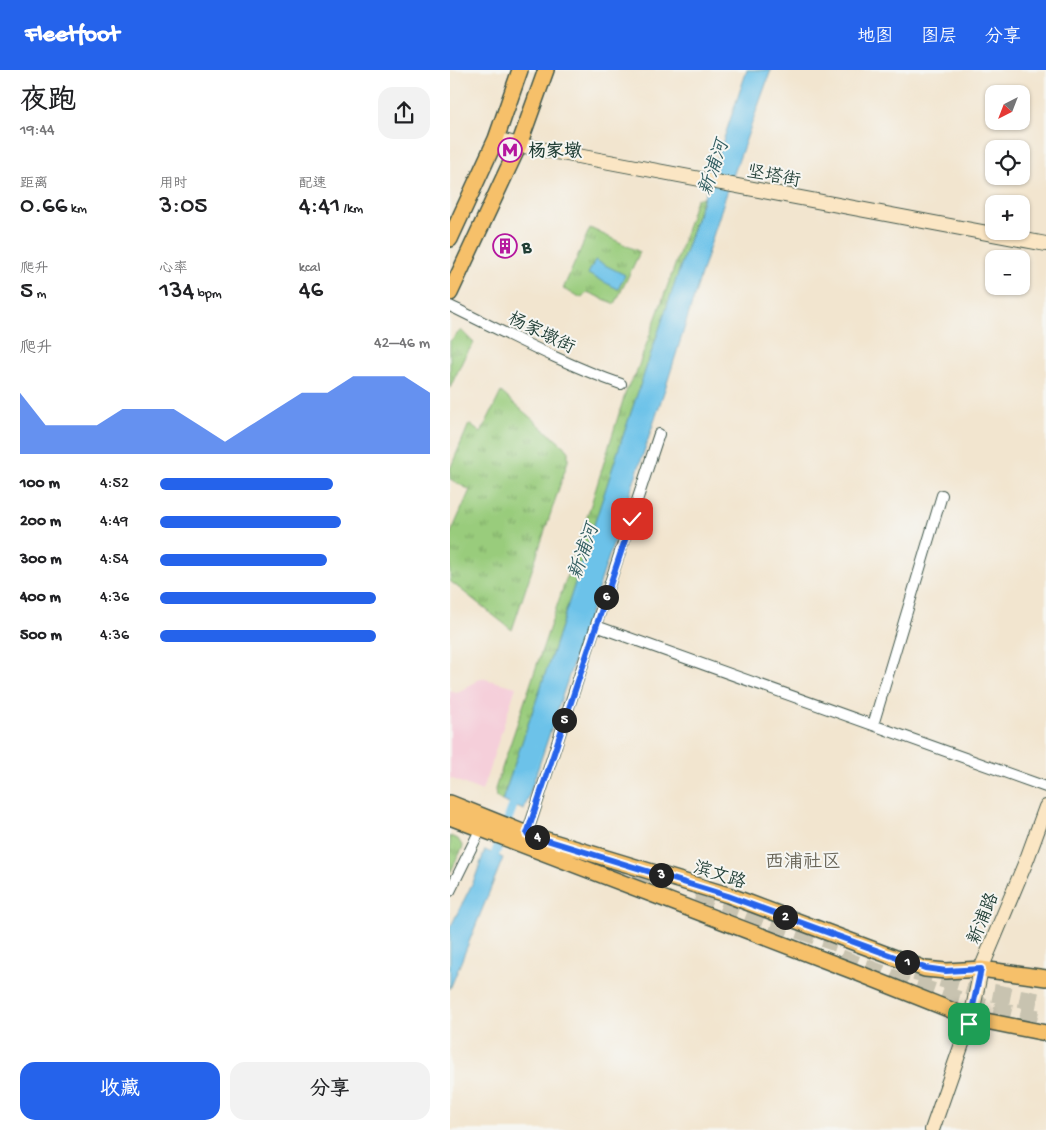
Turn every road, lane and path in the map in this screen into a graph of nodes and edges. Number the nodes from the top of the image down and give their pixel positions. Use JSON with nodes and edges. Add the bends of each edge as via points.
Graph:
{"nodes":[{"id":1,"x":520,"y":70,"type":"edge"},
{"id":2,"x":546,"y":70,"type":"edge"},
{"id":3,"x":496,"y":139,"type":"junction"},
{"id":4,"x":518,"y":145,"type":"junction"},
{"id":5,"x":450,"y":238,"type":"edge"},
{"id":6,"x":1046,"y":244,"type":"edge"},
{"id":7,"x":450,"y":293,"type":"edge"},
{"id":8,"x":450,"y":306,"type":"edge"},
{"id":9,"x":621,"y":384,"type":"dead end"},
{"id":10,"x":659,"y":434,"type":"dead end"},
{"id":11,"x":942,"y":495,"type":"dead end"},
{"id":12,"x":596,"y":626,"type":"junction"},
{"id":13,"x":873,"y":725,"type":"junction"},
{"id":14,"x":1046,"y":787,"type":"edge"},
{"id":15,"x":450,"y":803,"type":"edge"},
{"id":16,"x":1046,"y":807,"type":"edge"},
{"id":17,"x":450,"y":816,"type":"edge"},
{"id":18,"x":477,"y":823,"type":"junction"},
{"id":19,"x":524,"y":839,"type":"junction"},
{"id":20,"x":450,"y":891,"type":"edge"},
{"id":21,"x":981,"y":969,"type":"junction"},
{"id":22,"x":1044,"y":977,"type":"edge"},
{"id":23,"x":971,"y":1018,"type":"junction"},
{"id":24,"x":1046,"y":1034,"type":"edge"},
{"id":25,"x":932,"y":1130,"type":"edge"}],
"edges":[{"from":1,"to":3,"type":"main road"},
{"from":2,"to":4,"type":"main road"},
{"from":3,"to":4,"type":"street","name":"坚塔街"},
{"from":3,"to":5,"type":"main road"},
{"from":4,"to":6,"type":"street","name":"坚塔街"},
{"from":4,"to":7,"type":"main road"},
{"from":8,"to":9,"type":"street","name":"杨家墩街","via":[[576,367]]},
{"from":10,"to":12,"type":"street"},
{"from":11,"to":13,"type":"street"},
{"from":12,"to":13,"type":"street"},
{"from":12,"to":19,"type":"street"},
{"from":13,"to":14,"type":"street"},
{"from":15,"to":18,"type":"main road","name":"滨文路"},
{"from":16,"to":21,"type":"street","name":"新浦路"},
{"from":17,"to":18,"type":"main road","name":"滨文路"},
{"from":18,"to":19,"type":"main road","name":"滨文路"},
{"from":18,"to":20,"type":"street"},
{"from":19,"to":21,"type":"main road","name":"滨文路","via":[[728,896],[925,968],[946,971]]},
{"from":19,"to":23,"type":"main road","name":"滨文路"},
{"from":21,"to":22,"type":"main road","name":"滨文路"},
{"from":21,"to":23,"type":"street","name":"新浦路"},
{"from":23,"to":24,"type":"main road","name":"滨文路"},
{"from":23,"to":25,"type":"street","name":"新浦路"}]}
